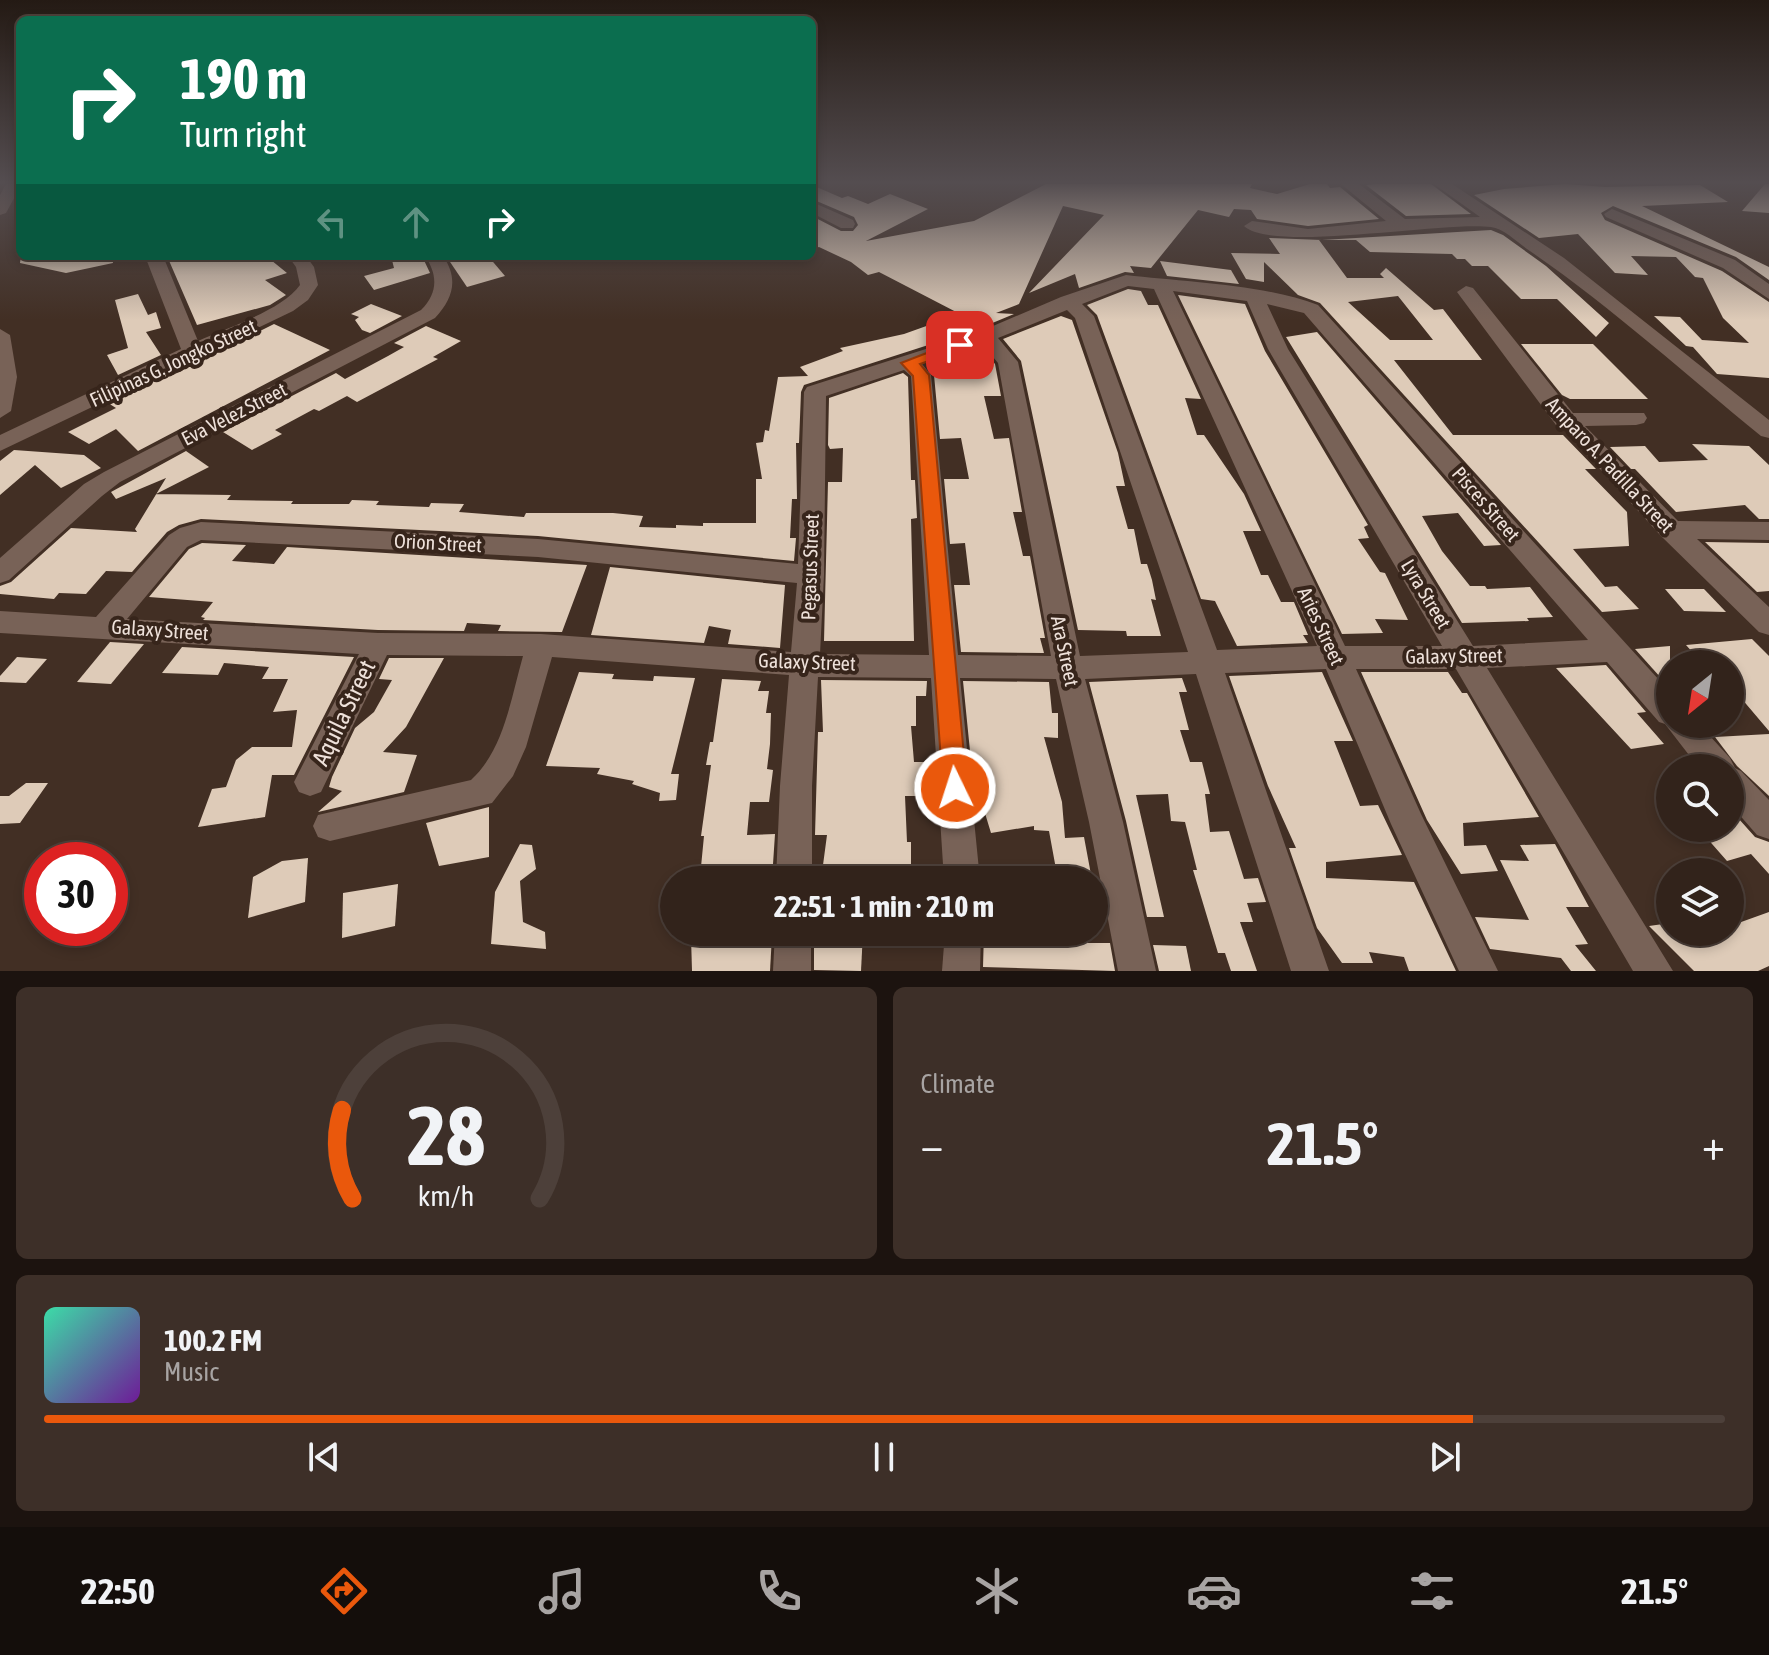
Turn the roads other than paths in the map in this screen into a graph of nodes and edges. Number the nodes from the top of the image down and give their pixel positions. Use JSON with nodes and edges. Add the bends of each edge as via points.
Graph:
{"nodes":[{"id":1,"x":1275,"y":229,"type":"edge"},
{"id":2,"x":1352,"y":229,"type":"edge"},
{"id":3,"x":1511,"y":229,"type":"edge"},
{"id":4,"x":1648,"y":229,"type":"edge"},
{"id":5,"x":156,"y":260,"type":"edge"},
{"id":6,"x":299,"y":260,"type":"edge"},
{"id":7,"x":437,"y":260,"type":"edge"},
{"id":8,"x":1160,"y":283,"type":"junction"},
{"id":9,"x":1466,"y":292,"type":"dead end"},
{"id":10,"x":1769,"y":293,"type":"edge"},
{"id":11,"x":1254,"y":296,"type":"junction"},
{"id":12,"x":1068,"y":301,"type":"junction"},
{"id":13,"x":0,"y":335,"type":"edge"},
{"id":14,"x":986,"y":336,"type":"junction"},
{"id":15,"x":193,"y":353,"type":"junction"},
{"id":16,"x":909,"y":363,"type":"junction"},
{"id":17,"x":0,"y":411,"type":"edge"},
{"id":18,"x":1636,"y":418,"type":"dead end"},
{"id":19,"x":1564,"y":420,"type":"junction"},
{"id":20,"x":1769,"y":431,"type":"edge"},
{"id":21,"x":0,"y":444,"type":"edge"},
{"id":22,"x":1670,"y":530,"type":"junction"},
{"id":23,"x":1769,"y":531,"type":"edge"},
{"id":24,"x":0,"y":573,"type":"edge"},
{"id":25,"x":811,"y":575,"type":"junction"},
{"id":26,"x":1758,"y":603,"type":"edge"},
{"id":27,"x":0,"y":622,"type":"edge"},
{"id":28,"x":1769,"y":624,"type":"edge"},
{"id":29,"x":104,"y":626,"type":"junction"},
{"id":30,"x":378,"y":644,"type":"junction"},
{"id":31,"x":541,"y":645,"type":"junction"},
{"id":32,"x":1614,"y":650,"type":"junction"},
{"id":33,"x":1336,"y":657,"type":"junction"},
{"id":34,"x":1464,"y":658,"type":"junction"},
{"id":35,"x":946,"y":664,"type":"junction"},
{"id":36,"x":1207,"y":664,"type":"junction"},
{"id":37,"x":806,"y":665,"type":"junction"},
{"id":38,"x":1068,"y":668,"type":"junction"},
{"id":39,"x":1656,"y":697,"type":"edge"},
{"id":40,"x":1692,"y":738,"type":"edge"},
{"id":41,"x":1707,"y":754,"type":"edge"},
{"id":42,"x":310,"y":782,"type":"dead end"},
{"id":43,"x":1744,"y":796,"type":"edge"},
{"id":44,"x":1769,"y":824,"type":"edge"},
{"id":45,"x":330,"y":826,"type":"dead end"},
{"id":46,"x":794,"y":866,"type":"edge"},
{"id":47,"x":961,"y":866,"type":"edge"},
{"id":48,"x":793,"y":946,"type":"edge"},
{"id":49,"x":962,"y":946,"type":"edge"},
{"id":50,"x":792,"y":971,"type":"edge"},
{"id":51,"x":961,"y":971,"type":"edge"},
{"id":52,"x":1137,"y":971,"type":"edge"},
{"id":53,"x":1310,"y":971,"type":"edge"},
{"id":54,"x":1479,"y":971,"type":"edge"},
{"id":55,"x":1654,"y":971,"type":"edge"}],
"edges":[{"from":1,"to":2,"type":"street","via":[[1308,234]]},
{"from":3,"to":20,"type":"street"},
{"from":4,"to":10,"type":"street","via":[[1729,264]]},
{"from":5,"to":15,"type":"street"},
{"from":6,"to":15,"type":"street","name":"Filipinas G. Jongko Street","via":[[309,278],[301,296]]},
{"from":7,"to":24,"type":"street","name":"Eva Velez Street","via":[[445,284],[428,314],[112,477]]},
{"from":8,"to":11,"type":"street"},
{"from":8,"to":12,"type":"street","via":[[1126,280]]},
{"from":8,"to":33,"type":"street","name":"Aries Street"},
{"from":9,"to":19,"type":"street","name":"Amparo A. Padilla Street"},
{"from":11,"to":32,"type":"street","name":"Pisces Street","via":[[1311,309]]},
{"from":11,"to":34,"type":"street","name":"Lyra Street","via":[[1278,349]]},
{"from":12,"to":14,"type":"street"},
{"from":12,"to":36,"type":"street","via":[[1084,316]]},
{"from":13,"to":17,"type":"street","via":[[7,377]]},
{"from":14,"to":16,"type":"street"},
{"from":14,"to":38,"type":"street","name":"Ara Street","via":[[1008,362]]},
{"from":15,"to":21,"type":"street","name":"Filipinas G. Jongko Street"},
{"from":16,"to":25,"type":"street","name":"Pegasus Street","via":[[820,388],[814,397]]},
{"from":16,"to":35,"type":"street","via":[[921,375]]},
{"from":18,"to":19,"type":"street"},
{"from":19,"to":22,"type":"street","name":"Amparo A. Padilla Street"},
{"from":22,"to":23,"type":"street"},
{"from":22,"to":26,"type":"street","name":"Amparo A. Padilla Street"},
{"from":25,"to":29,"type":"street","name":"Orion Street","via":[[538,548],[201,531],[178,541]]},
{"from":25,"to":37,"type":"street","name":"Pegasus Street"},
{"from":26,"to":28,"type":"street","name":"Amparo A. Padilla Street"},
{"from":27,"to":29,"type":"street","name":"Galaxy Street"},
{"from":29,"to":30,"type":"street","name":"Galaxy Street"},
{"from":30,"to":31,"type":"street","name":"Galaxy Street"},
{"from":30,"to":42,"type":"street","name":"Aquila Street"},
{"from":31,"to":37,"type":"street","name":"Galaxy Street"},
{"from":31,"to":45,"type":"street","via":[[507,756],[492,785],[480,793]]},
{"from":32,"to":34,"type":"street","name":"Galaxy Street"},
{"from":32,"to":39,"type":"street","name":"Pisces Street"},
{"from":33,"to":34,"type":"street","name":"Galaxy Street"},
{"from":33,"to":36,"type":"street","name":"Galaxy Street"},
{"from":33,"to":54,"type":"street","name":"Aries Street"},
{"from":34,"to":55,"type":"street","name":"Lyra Street"},
{"from":35,"to":37,"type":"street","name":"Galaxy Street"},
{"from":35,"to":38,"type":"street","name":"Galaxy Street"},
{"from":35,"to":47,"type":"street"},
{"from":36,"to":38,"type":"street","name":"Galaxy Street"},
{"from":36,"to":53,"type":"street"},
{"from":37,"to":46,"type":"street","name":"Pegasus Street"},
{"from":38,"to":52,"type":"street","name":"Ara Street"},
{"from":40,"to":41,"type":"street"},
{"from":43,"to":44,"type":"street"},
{"from":48,"to":50,"type":"street"},
{"from":49,"to":51,"type":"street"}]}
